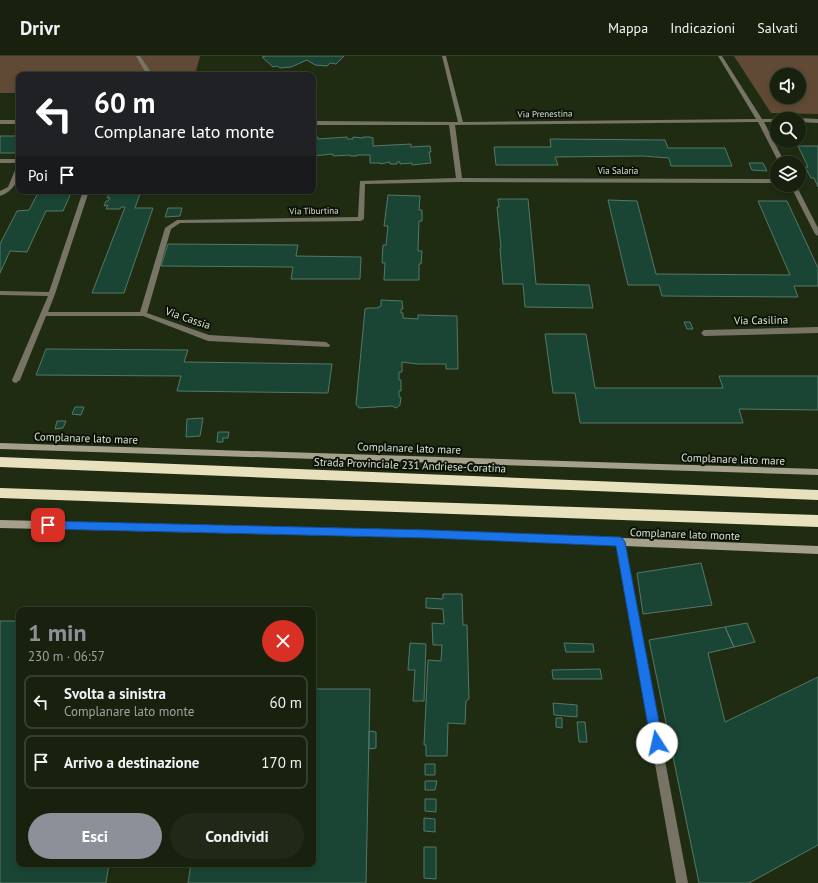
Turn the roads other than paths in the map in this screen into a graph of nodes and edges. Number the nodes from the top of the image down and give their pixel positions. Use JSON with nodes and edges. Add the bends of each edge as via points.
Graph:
{"nodes":[{"id":1,"x":138,"y":56,"type":"edge"},
{"id":2,"x":444,"y":56,"type":"edge"},
{"id":3,"x":720,"y":56,"type":"edge"},
{"id":4,"x":148,"y":72,"type":"edge"},
{"id":5,"x":760,"y":120,"type":"junction"},
{"id":6,"x":770,"y":120,"type":"edge"},
{"id":7,"x":806,"y":120,"type":"edge"},
{"id":8,"x":818,"y":121,"type":"edge"},
{"id":9,"x":0,"y":122,"type":"edge"},
{"id":10,"x":16,"y":122,"type":"edge"},
{"id":11,"x":316,"y":123,"type":"edge"},
{"id":12,"x":452,"y":124,"type":"junction"},
{"id":13,"x":461,"y":124,"type":"junction"},
{"id":14,"x":778,"y":156,"type":"edge"},
{"id":15,"x":0,"y":161,"type":"edge"},
{"id":16,"x":16,"y":161,"type":"edge"},
{"id":17,"x":16,"y":175,"type":"edge"},
{"id":18,"x":459,"y":180,"type":"junction"},
{"id":19,"x":770,"y":181,"type":"edge"},
{"id":20,"x":797,"y":192,"type":"edge"},
{"id":21,"x":0,"y":194,"type":"edge"},
{"id":22,"x":85,"y":194,"type":"edge"},
{"id":23,"x":818,"y":234,"type":"edge"},
{"id":24,"x":0,"y":293,"type":"edge"},
{"id":25,"x":52,"y":294,"type":"junction"},
{"id":26,"x":44,"y":314,"type":"junction"},
{"id":27,"x":143,"y":314,"type":"junction"},
{"id":28,"x":818,"y":330,"type":"edge"},
{"id":29,"x":704,"y":333,"type":"dead end"},
{"id":30,"x":326,"y":345,"type":"dead end"},
{"id":31,"x":16,"y":380,"type":"dead end"},
{"id":32,"x":0,"y":446,"type":"edge"},
{"id":33,"x":0,"y":462,"type":"edge"},
{"id":34,"x":818,"y":472,"type":"edge"},
{"id":35,"x":0,"y":493,"type":"edge"},
{"id":36,"x":818,"y":495,"type":"edge"},
{"id":37,"x":818,"y":521,"type":"edge"},
{"id":38,"x":0,"y":524,"type":"edge"},
{"id":39,"x":620,"y":542,"type":"junction"},
{"id":40,"x":818,"y":550,"type":"edge"},
{"id":41,"x":682,"y":883,"type":"edge"}],
"edges":[{"from":1,"to":4,"type":"street"},
{"from":2,"to":13,"type":"street"},
{"from":3,"to":5,"type":"street"},
{"from":5,"to":6,"type":"street","name":"Via Prenestina"},
{"from":5,"to":13,"type":"street","name":"Via Prenestina"},
{"from":5,"to":14,"type":"street"},
{"from":7,"to":8,"type":"street"},
{"from":9,"to":10,"type":"street"},
{"from":11,"to":12,"type":"street","name":"Via Prenestina"},
{"from":12,"to":13,"type":"street","name":"Via Prenestina"},
{"from":12,"to":18,"type":"street"},
{"from":15,"to":16,"type":"street"},
{"from":17,"to":21,"type":"street","via":[[10,188]]},
{"from":18,"to":19,"type":"street","name":"Via Salaria"},
{"from":18,"to":27,"type":"street","name":"Via Tiburtina","via":[[362,182],[361,219],[179,221],[168,228]]},
{"from":20,"to":23,"type":"street"},
{"from":22,"to":25,"type":"street"},
{"from":24,"to":25,"type":"street"},
{"from":25,"to":26,"type":"street"},
{"from":26,"to":27,"type":"street","name":"Via Cassia"},
{"from":26,"to":31,"type":"street"},
{"from":27,"to":30,"type":"street","name":"Via Cassia","via":[[208,338]]},
{"from":28,"to":29,"type":"street","name":"Via Casilina"},
{"from":32,"to":34,"type":"street","name":"Complanare lato mare"},
{"from":33,"to":36,"type":"highway","name":"Strada Provinciale 231 Andriese-Coratina"},
{"from":35,"to":37,"type":"highway"},
{"from":38,"to":39,"type":"street","name":"Complanare lato monte","via":[[429,534]]},
{"from":39,"to":40,"type":"street","name":"Complanare lato monte"},
{"from":39,"to":41,"type":"street"}]}
